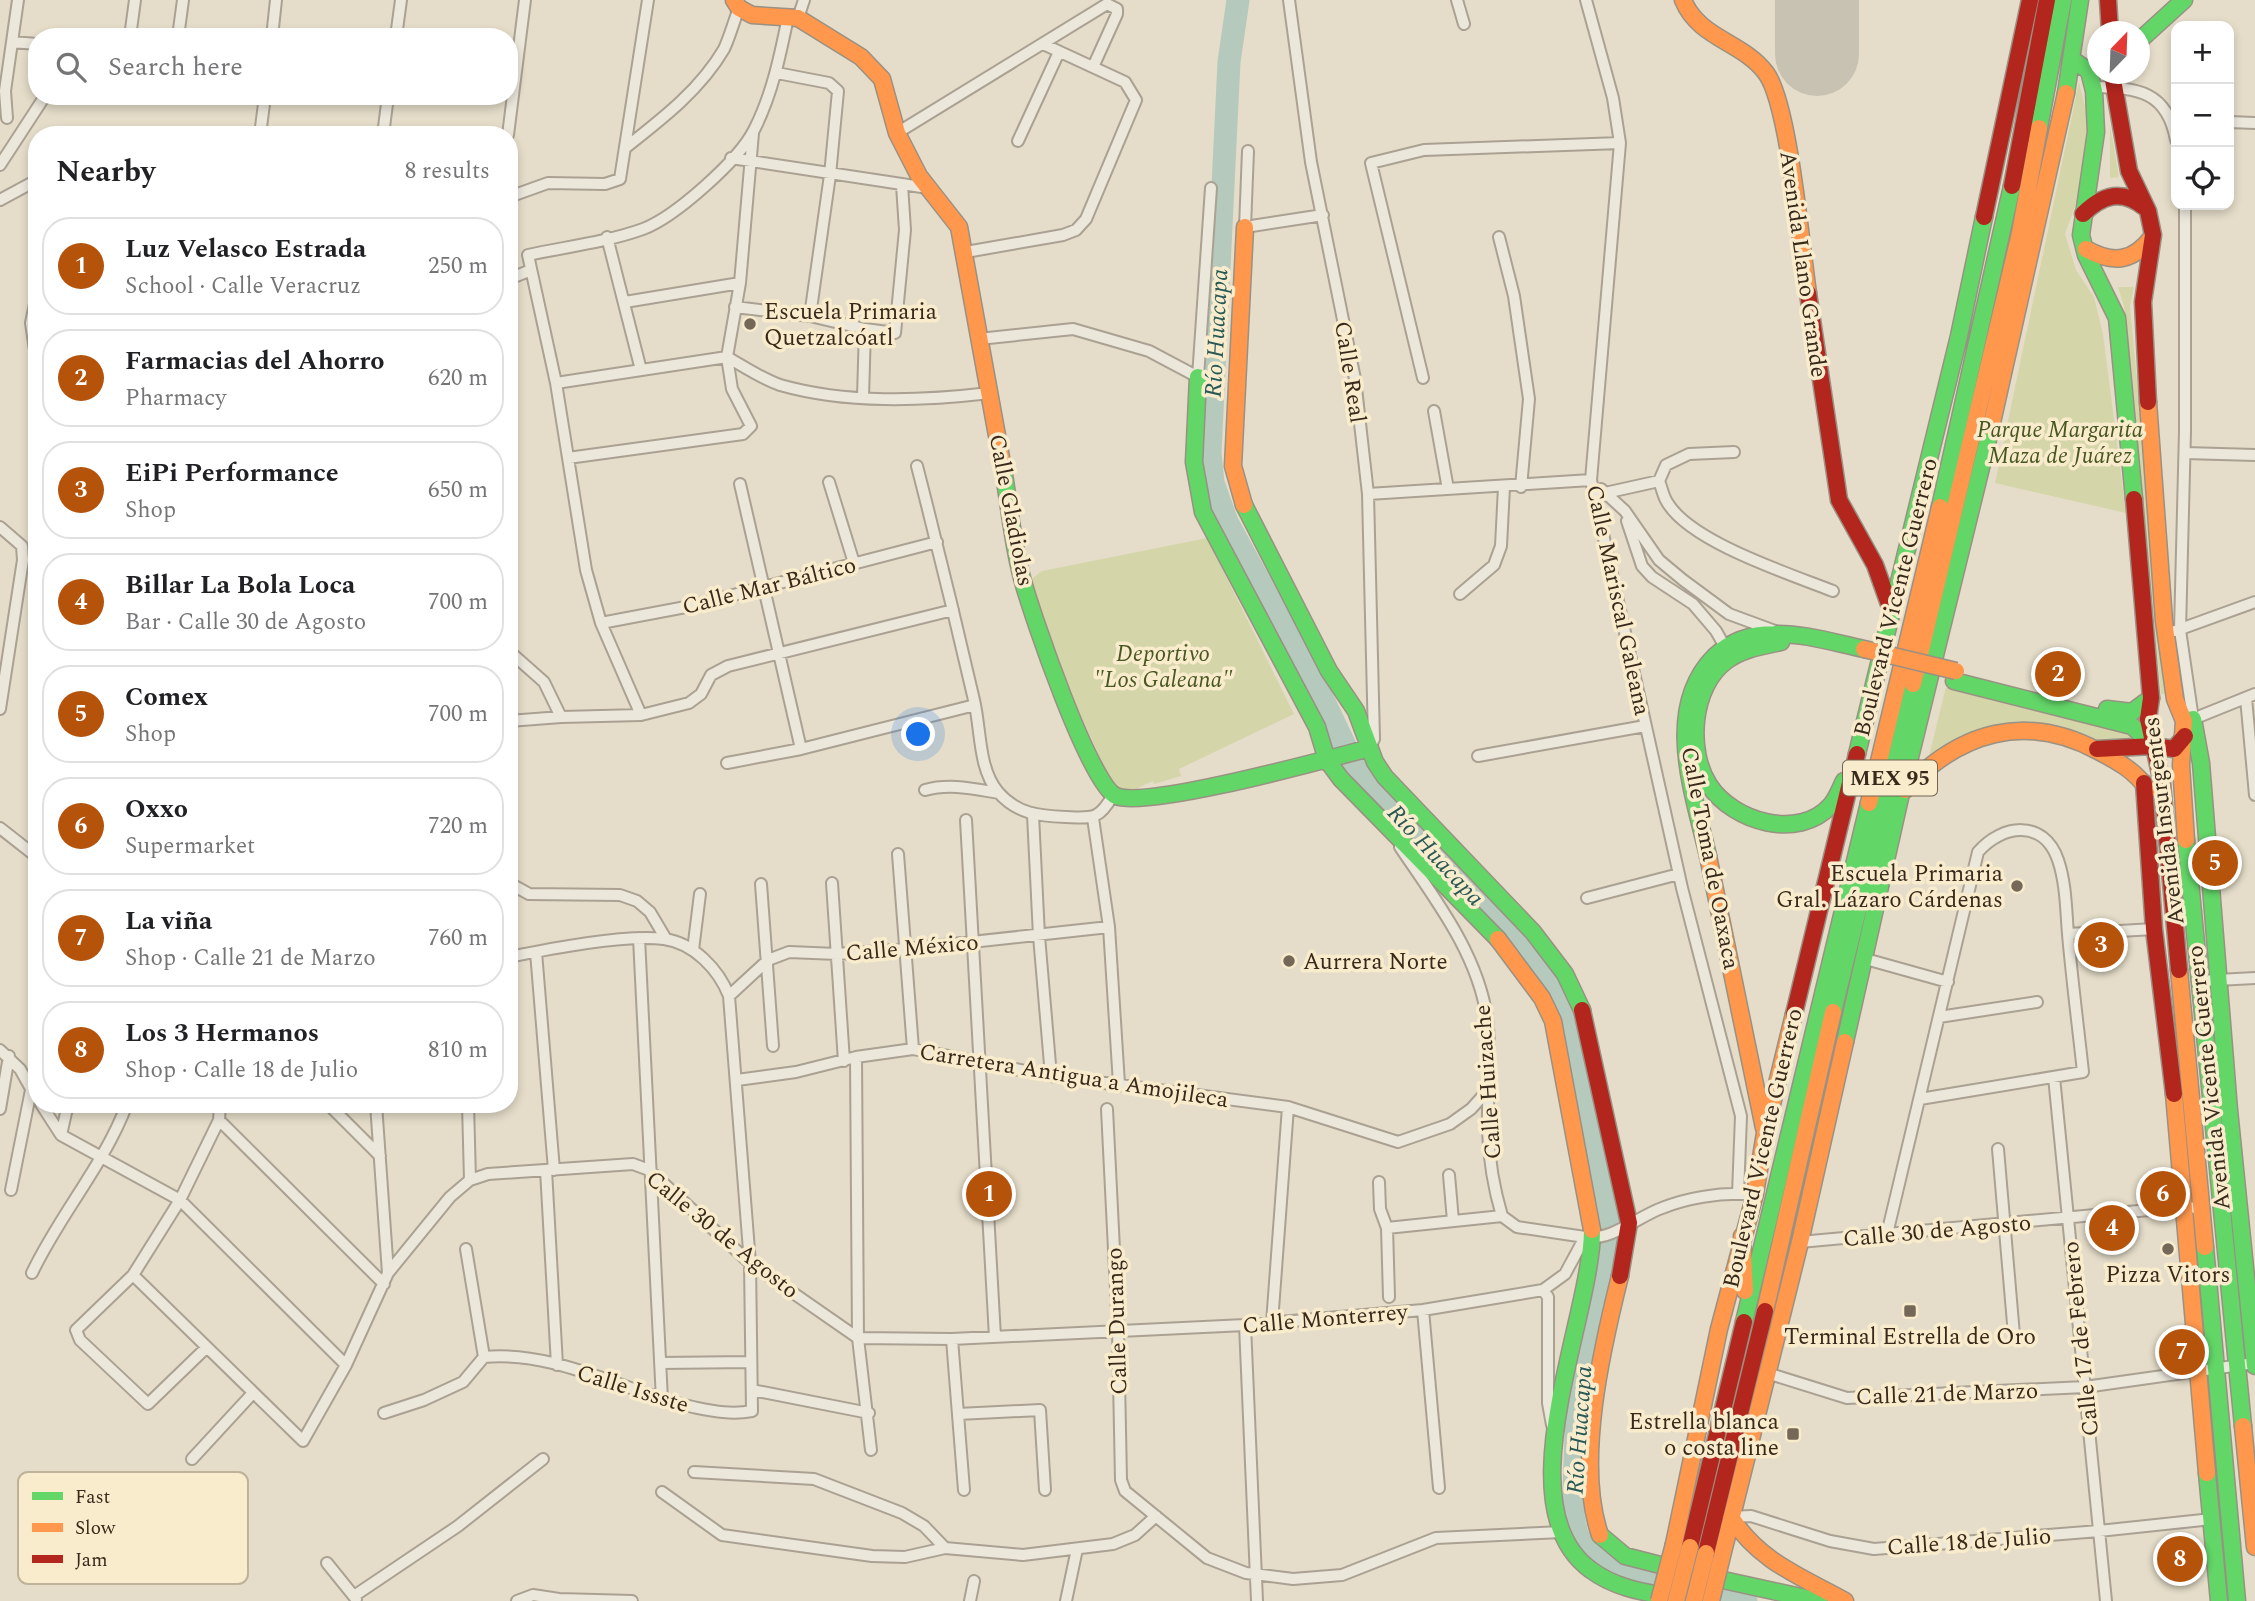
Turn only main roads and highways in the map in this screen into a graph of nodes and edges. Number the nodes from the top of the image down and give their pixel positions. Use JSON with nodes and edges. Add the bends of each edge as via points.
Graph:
{"nodes":[{"id":1,"x":1683,"y":0,"type":"edge"},
{"id":2,"x":2030,"y":0,"type":"edge"},
{"id":3,"x":2047,"y":0,"type":"edge"},
{"id":4,"x":2063,"y":0,"type":"edge"},
{"id":5,"x":2080,"y":0,"type":"edge"},
{"id":6,"x":2108,"y":0,"type":"edge"},
{"id":7,"x":2185,"y":0,"type":"edge"},
{"id":8,"x":736,"y":4,"type":"edge"},
{"id":9,"x":2109,"y":21,"type":"edge"},
{"id":10,"x":2150,"y":30,"type":"edge"},
{"id":11,"x":2073,"y":60,"type":"junction"},
{"id":12,"x":2087,"y":70,"type":"edge"},
{"id":13,"x":2095,"y":84,"type":"edge"},
{"id":14,"x":2114,"y":84,"type":"edge"},
{"id":15,"x":2148,"y":211,"type":"junction"},
{"id":16,"x":2081,"y":215,"type":"junction"},
{"id":17,"x":1245,"y":227,"type":"road end"},
{"id":18,"x":2153,"y":235,"type":"junction"},
{"id":19,"x":2084,"y":248,"type":"junction"},
{"id":20,"x":2029,"y":252,"type":"junction"},
{"id":21,"x":2001,"y":315,"type":"junction"},
{"id":22,"x":1198,"y":377,"type":"road end"},
{"id":23,"x":1876,"y":562,"type":"junction"},
{"id":24,"x":1903,"y":564,"type":"junction"},
{"id":25,"x":1891,"y":611,"type":"junction"},
{"id":26,"x":1728,"y":653,"type":"junction"},
{"id":27,"x":1955,"y":676,"type":"junction"},
{"id":28,"x":2151,"y":698,"type":"junction"},
{"id":29,"x":2187,"y":726,"type":"junction"},
{"id":30,"x":2153,"y":746,"type":"junction"},
{"id":31,"x":1366,"y":749,"type":"junction"},
{"id":32,"x":2097,"y":749,"type":"junction"},
{"id":33,"x":1330,"y":759,"type":"junction"},
{"id":34,"x":1854,"y":764,"type":"junction"},
{"id":35,"x":2144,"y":783,"type":"junction"},
{"id":36,"x":1899,"y":798,"type":"junction"},
{"id":37,"x":2165,"y":821,"type":"junction"},
{"id":38,"x":2202,"y":1012,"type":"junction"},
{"id":39,"x":2183,"y":1013,"type":"junction"},
{"id":40,"x":2192,"y":1105,"type":"junction"},
{"id":41,"x":1765,"y":1133,"type":"junction"},
{"id":42,"x":2179,"y":1135,"type":"junction"},
{"id":43,"x":1742,"y":1236,"type":"junction"},
{"id":44,"x":1746,"y":1318,"type":"junction"},
{"id":45,"x":2251,"y":1364,"type":"edge"},
{"id":46,"x":2251,"y":1470,"type":"edge"},
{"id":47,"x":1731,"y":1517,"type":"junction"},
{"id":48,"x":2255,"y":1547,"type":"edge"},
{"id":49,"x":1714,"y":1556,"type":"junction"},
{"id":50,"x":1659,"y":1601,"type":"edge"},
{"id":51,"x":1676,"y":1601,"type":"edge"},
{"id":52,"x":1692,"y":1601,"type":"edge"},
{"id":53,"x":1711,"y":1601,"type":"edge"},
{"id":54,"x":1819,"y":1601,"type":"edge"},
{"id":55,"x":1845,"y":1601,"type":"edge"},
{"id":56,"x":2219,"y":1601,"type":"edge"},
{"id":57,"x":2237,"y":1601,"type":"edge"}],
"edges":[{"from":1,"to":23,"type":"main road","name":"Avenida Llano Grande","via":[[1704,32],[1750,57],[1768,73],[1778,94],[1839,500]]},
{"from":2,"to":24,"type":"main road","name":"Boulevard Vicente Guerrero","via":[[1959,336]]},
{"from":3,"to":44,"type":"main road","name":"Boulevard Vicente Guerrero","number":"MEX 95","via":[[2027,118],[1960,422]]},
{"from":4,"to":21,"type":"main road","name":"Boulevard Vicente Guerrero","number":"MEX 95"},
{"from":5,"to":11,"type":"main road","name":"Boulevard Vicente Guerrero"},
{"from":6,"to":9,"type":"main road"},
{"from":7,"to":10,"type":"main road"},
{"from":8,"to":33,"type":"main road","name":"Calle Gladiolas","via":[[752,15],[793,18],[861,57],[882,79],[897,133],[928,188],[959,227],[1022,578],[1071,717],[1100,780],[1113,795],[1128,799],[1215,786]]},
{"from":11,"to":12,"type":"main road"},
{"from":11,"to":20,"type":"main road","name":"Boulevard Vicente Guerrero"},
{"from":13,"to":16,"type":"main road","name":"Avenida Insurgentes","via":[[2094,164]]},
{"from":14,"to":15,"type":"main road","name":"Avenida Vicente Guerrero","via":[[2129,171]]},
{"from":15,"to":16,"type":"main road","via":[[2131,197],[2107,195]]},
{"from":15,"to":18,"type":"main road","name":"Avenida Vicente Guerrero"},
{"from":16,"to":19,"type":"main road","name":"Avenida Insurgentes"},
{"from":17,"to":31,"type":"main road","via":[[1233,466],[1244,505],[1261,540],[1329,671],[1356,711]]},
{"from":18,"to":19,"type":"main road","via":[[2128,260],[2101,259]]},
{"from":18,"to":29,"type":"main road","name":"Avenida Vicente Guerrero","via":[[2143,326],[2173,632],[2175,698]]},
{"from":19,"to":28,"type":"main road","name":"Avenida Insurgentes","via":[[2112,299],[2117,318]]},
{"from":20,"to":21,"type":"main road"},
{"from":20,"to":36,"type":"main road","name":"Boulevard Vicente Guerrero","via":[[1983,465]]},
{"from":21,"to":49,"type":"main road","name":"Boulevard Vicente Guerrero","number":"MEX 95","via":[[1802,1138]]},
{"from":22,"to":33,"type":"main road","via":[[1195,489]]},
{"from":23,"to":24,"type":"main road"},
{"from":23,"to":25,"type":"main road","name":"Avenida Llano Grande"},
{"from":24,"to":25,"type":"main road","name":"Boulevard Vicente Guerrero"},
{"from":25,"to":34,"type":"main road","name":"Boulevard Vicente Guerrero"},
{"from":26,"to":27,"type":"main road","name":"Calle Toma de Oaxaca","via":[[1779,637]]},
{"from":26,"to":34,"type":"main road","name":"Calle Toma de Oaxaca","via":[[1705,690],[1695,742],[1709,786],[1724,801],[1765,824],[1805,820],[1831,805]]},
{"from":26,"to":41,"type":"main road","name":"Calle Toma de Oaxaca","via":[[1696,682],[1688,703],[1689,770]]},
{"from":27,"to":28,"type":"main road","name":"Calle Toma de Oaxaca","via":[[2124,713],[2143,709]]},
{"from":27,"to":30,"type":"main road","name":"Calle Toma de Oaxaca","via":[[2132,726]]},
{"from":28,"to":30,"type":"main road","name":"Avenida Insurgentes","via":[[2148,719]]},
{"from":29,"to":30,"type":"main road","via":[[2174,749]]},
{"from":29,"to":38,"type":"main road","name":"Avenida Vicente Guerrero","via":[[2181,765],[2183,804]]},
{"from":29,"to":45,"type":"main road","via":[[2201,763]]},
{"from":30,"to":32,"type":"main road"},
{"from":30,"to":37,"type":"main road","name":"Avenida Insurgentes"},
{"from":31,"to":33,"type":"main road"},
{"from":31,"to":54,"type":"main road","via":[[1385,777],[1534,933],[1563,969],[1587,1021],[1628,1246],[1598,1375],[1593,1493],[1600,1535],[1612,1549],[1635,1559]]},
{"from":32,"to":35,"type":"main road"},
{"from":32,"to":36,"type":"main road","via":[[2031,728],[1999,731],[1967,740],[1937,759]]},
{"from":33,"to":52,"type":"main road","via":[[1371,812],[1420,855],[1498,939],[1542,998],[1553,1021],[1592,1238],[1586,1286],[1562,1380],[1555,1516],[1573,1555],[1595,1574],[1610,1583]]},
{"from":34,"to":41,"type":"main road","name":"Boulevard Vicente Guerrero"},
{"from":35,"to":37,"type":"main road"},
{"from":35,"to":42,"type":"main road","via":[[2154,929]]},
{"from":36,"to":47,"type":"main road","name":"Boulevard Vicente Guerrero","via":[[1800,1242]]},
{"from":37,"to":39,"type":"main road","name":"Avenida Insurgentes"},
{"from":38,"to":39,"type":"main road"},
{"from":38,"to":45,"type":"main road","name":"Avenida Vicente Guerrero"},
{"from":39,"to":40,"type":"main road","name":"Avenida Insurgentes"},
{"from":40,"to":42,"type":"main road"},
{"from":40,"to":57,"type":"main road","name":"Avenida Insurgentes"},
{"from":41,"to":43,"type":"main road","name":"Boulevard Vicente Guerrero","via":[[1755,1194]]},
{"from":42,"to":56,"type":"main road"},
{"from":43,"to":44,"type":"main road"},
{"from":43,"to":50,"type":"main road","name":"Boulevard Vicente Guerrero","bridge":true},
{"from":44,"to":51,"type":"main road","name":"Boulevard Vicente Guerrero","number":"MEX 95","bridge":true},
{"from":45,"to":46,"type":"main road","name":"Avenida Vicente Guerrero"},
{"from":46,"to":48,"type":"main road","name":"Avenida Vicente Guerrero"},
{"from":47,"to":49,"type":"main road","name":"Boulevard Vicente Guerrero"},
{"from":47,"to":55,"type":"main road","via":[[1747,1543],[1768,1559]]},
{"from":49,"to":52,"type":"main road","name":"Boulevard Vicente Guerrero","number":"MEX 95","bridge":true},
{"from":49,"to":53,"type":"main road","name":"Boulevard Vicente Guerrero","bridge":true}]}
